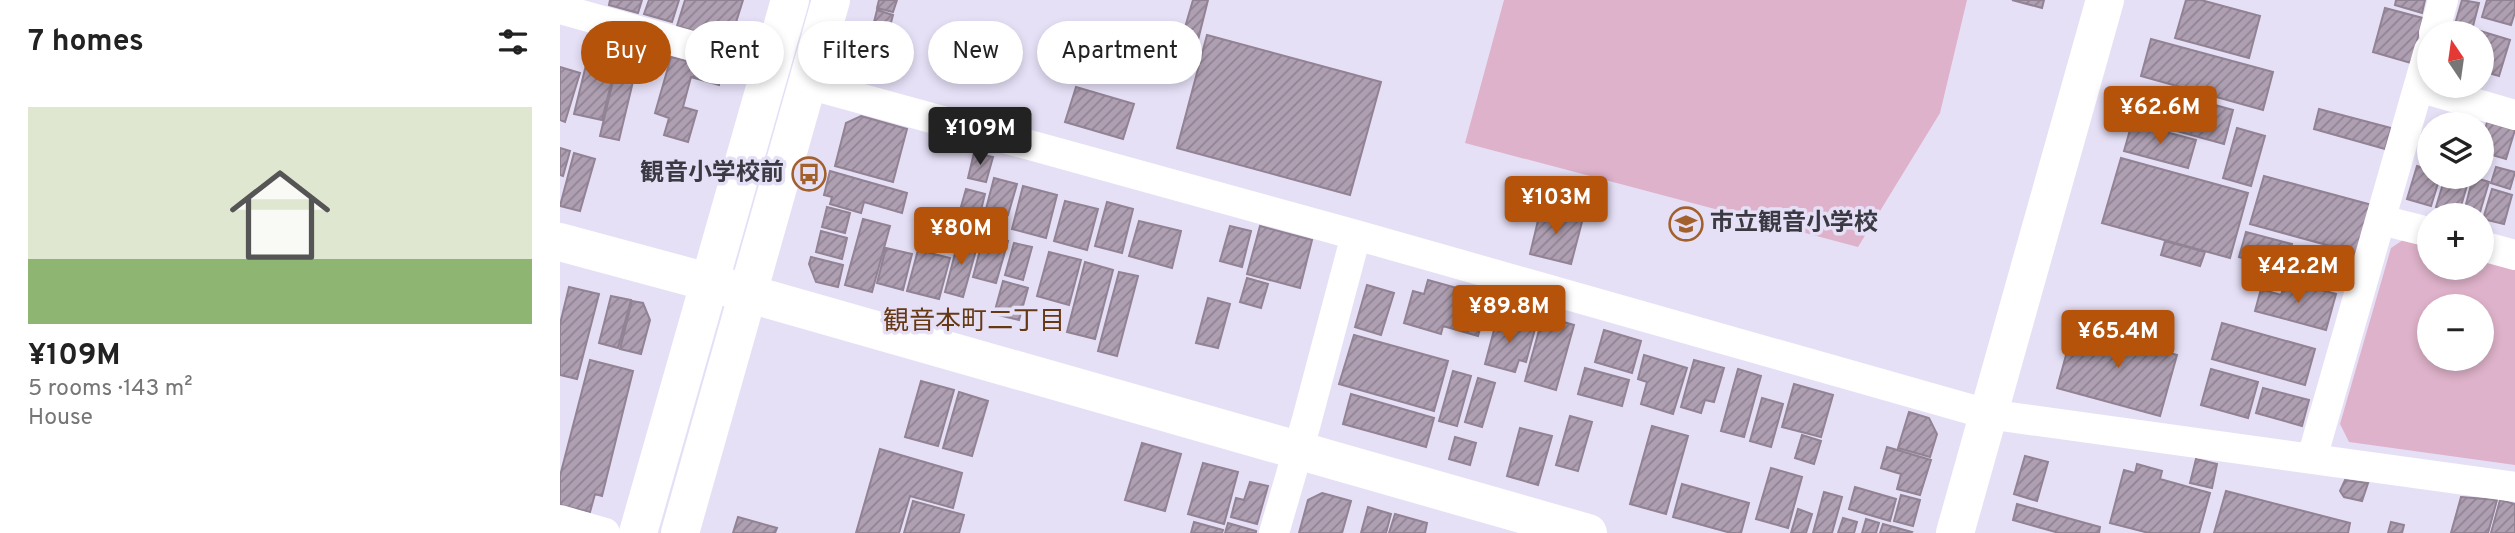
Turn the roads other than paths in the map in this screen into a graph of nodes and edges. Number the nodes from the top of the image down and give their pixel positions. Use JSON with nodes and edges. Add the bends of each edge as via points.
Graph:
{"nodes":[{"id":1,"x":790,"y":0,"type":"edge"},
{"id":2,"x":831,"y":0,"type":"edge"},
{"id":3,"x":2105,"y":0,"type":"edge"},
{"id":4,"x":2443,"y":0,"type":"edge"},
{"id":5,"x":560,"y":9,"type":"edge"},
{"id":6,"x":784,"y":21,"type":"edge"},
{"id":7,"x":825,"y":21,"type":"edge"},
{"id":8,"x":2437,"y":21,"type":"edge"},
{"id":9,"x":685,"y":44,"type":"edge"},
{"id":10,"x":766,"y":84,"type":"edge"},
{"id":11,"x":808,"y":84,"type":"joint"},
{"id":12,"x":2417,"y":94,"type":"edge"},
{"id":13,"x":2457,"y":98,"type":"edge"},
{"id":14,"x":2515,"y":115,"type":"edge"},
{"id":15,"x":2381,"y":220,"type":"junction"},
{"id":16,"x":2417,"y":229,"type":"edge"},
{"id":17,"x":1356,"y":234,"type":"junction"},
{"id":18,"x":560,"y":242,"type":"edge"},
{"id":19,"x":2494,"y":249,"type":"edge"},
{"id":20,"x":2515,"y":255,"type":"edge"},
{"id":21,"x":708,"y":282,"type":"junction"},
{"id":22,"x":747,"y":293,"type":"junction"},
{"id":23,"x":1987,"y":414,"type":"junction"},
{"id":24,"x":1299,"y":449,"type":"junction"},
{"id":25,"x":2312,"y":458,"type":"junction"},
{"id":26,"x":2515,"y":487,"type":"edge"},
{"id":27,"x":560,"y":520,"type":"edge"},
{"id":28,"x":605,"y":533,"type":"edge"},
{"id":29,"x":638,"y":533,"type":"edge"},
{"id":30,"x":680,"y":533,"type":"edge"},
{"id":31,"x":1274,"y":533,"type":"edge"},
{"id":32,"x":1588,"y":533,"type":"edge"},
{"id":33,"x":1955,"y":533,"type":"edge"}],
"edges":[{"from":1,"to":6,"type":"street"},
{"from":2,"to":7,"type":"street"},
{"from":3,"to":23,"type":"street"},
{"from":4,"to":8,"type":"street"},
{"from":5,"to":9,"type":"street"},
{"from":10,"to":21,"type":"street"},
{"from":11,"to":17,"type":"street"},
{"from":11,"to":22,"type":"street"},
{"from":12,"to":15,"type":"street"},
{"from":13,"to":14,"type":"street"},
{"from":15,"to":16,"type":"street"},
{"from":15,"to":25,"type":"street"},
{"from":17,"to":23,"type":"street"},
{"from":17,"to":24,"type":"street"},
{"from":18,"to":21,"type":"street"},
{"from":19,"to":20,"type":"street"},
{"from":21,"to":22,"type":"street"},
{"from":21,"to":29,"type":"street"},
{"from":22,"to":24,"type":"street"},
{"from":22,"to":30,"type":"street"},
{"from":23,"to":25,"type":"street"},
{"from":23,"to":33,"type":"street"},
{"from":24,"to":31,"type":"street"},
{"from":24,"to":32,"type":"street"},
{"from":25,"to":26,"type":"street"},
{"from":27,"to":28,"type":"street"}]}
